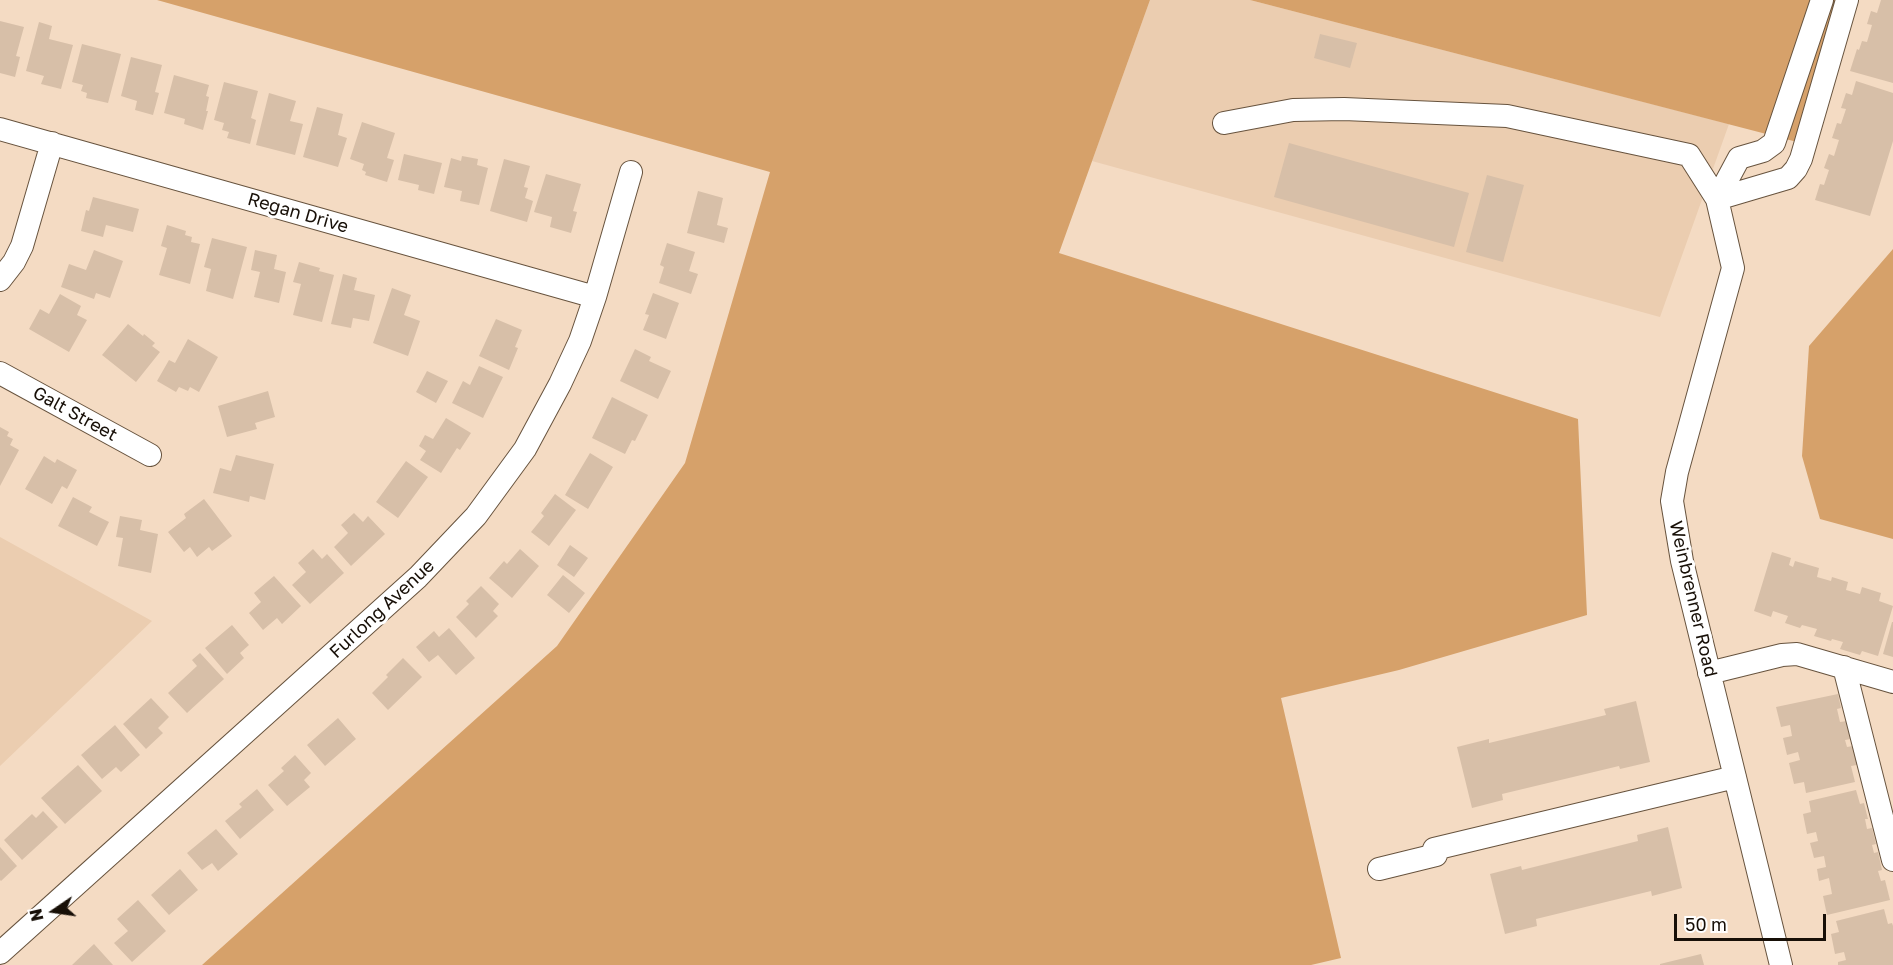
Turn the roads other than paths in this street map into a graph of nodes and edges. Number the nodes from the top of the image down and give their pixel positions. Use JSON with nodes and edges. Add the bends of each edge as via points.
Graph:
{"nodes":[{"id":1,"x":1822,"y":0,"type":"edge"},
{"id":2,"x":1847,"y":0,"type":"edge"},
{"id":3,"x":1224,"y":123,"type":"dead end"},
{"id":4,"x":0,"y":129,"type":"edge"},
{"id":5,"x":52,"y":143,"type":"junction"},
{"id":6,"x":631,"y":172,"type":"dead end"},
{"id":7,"x":1717,"y":200,"type":"junction"},
{"id":8,"x":0,"y":280,"type":"edge"},
{"id":9,"x":595,"y":297,"type":"junction"},
{"id":10,"x":0,"y":373,"type":"edge"},
{"id":11,"x":150,"y":455,"type":"dead end"},
{"id":12,"x":1844,"y":667,"type":"junction"},
{"id":13,"x":1709,"y":673,"type":"junction"},
{"id":14,"x":1893,"y":682,"type":"edge"},
{"id":15,"x":1735,"y":777,"type":"junction"},
{"id":16,"x":1893,"y":860,"type":"edge"},
{"id":17,"x":1379,"y":869,"type":"dead end"},
{"id":18,"x":0,"y":953,"type":"edge"},
{"id":19,"x":1781,"y":965,"type":"edge"}],
"edges":[{"from":1,"to":7,"type":"street","via":[[1774,143],[1763,151],[1739,158]]},
{"from":2,"to":7,"type":"street","via":[[1796,169],[1788,178]]},
{"from":3,"to":7,"type":"street","name":"Weinbrenner Road","via":[[1293,110],[1508,116],[1689,155]]},
{"from":4,"to":5,"type":"street","name":"Regan Drive"},
{"from":5,"to":8,"type":"street","via":[[22,246]]},
{"from":5,"to":9,"type":"street","name":"Regan Drive"},
{"from":6,"to":9,"type":"street","name":"Furlong Avenue"},
{"from":7,"to":13,"type":"street","name":"Weinbrenner Road","via":[[1733,268],[1672,501]]},
{"from":9,"to":18,"type":"street","name":"Furlong Avenue","via":[[570,363],[525,449],[447,548]]},
{"from":10,"to":11,"type":"street","name":"Galt Street"},
{"from":12,"to":13,"type":"street","via":[[1790,654]]},
{"from":12,"to":14,"type":"street"},
{"from":12,"to":16,"type":"street"},
{"from":13,"to":15,"type":"street","name":"Weinbrenner Road"},
{"from":15,"to":17,"type":"street"},
{"from":15,"to":19,"type":"street","name":"Weinbrenner Road"}]}
